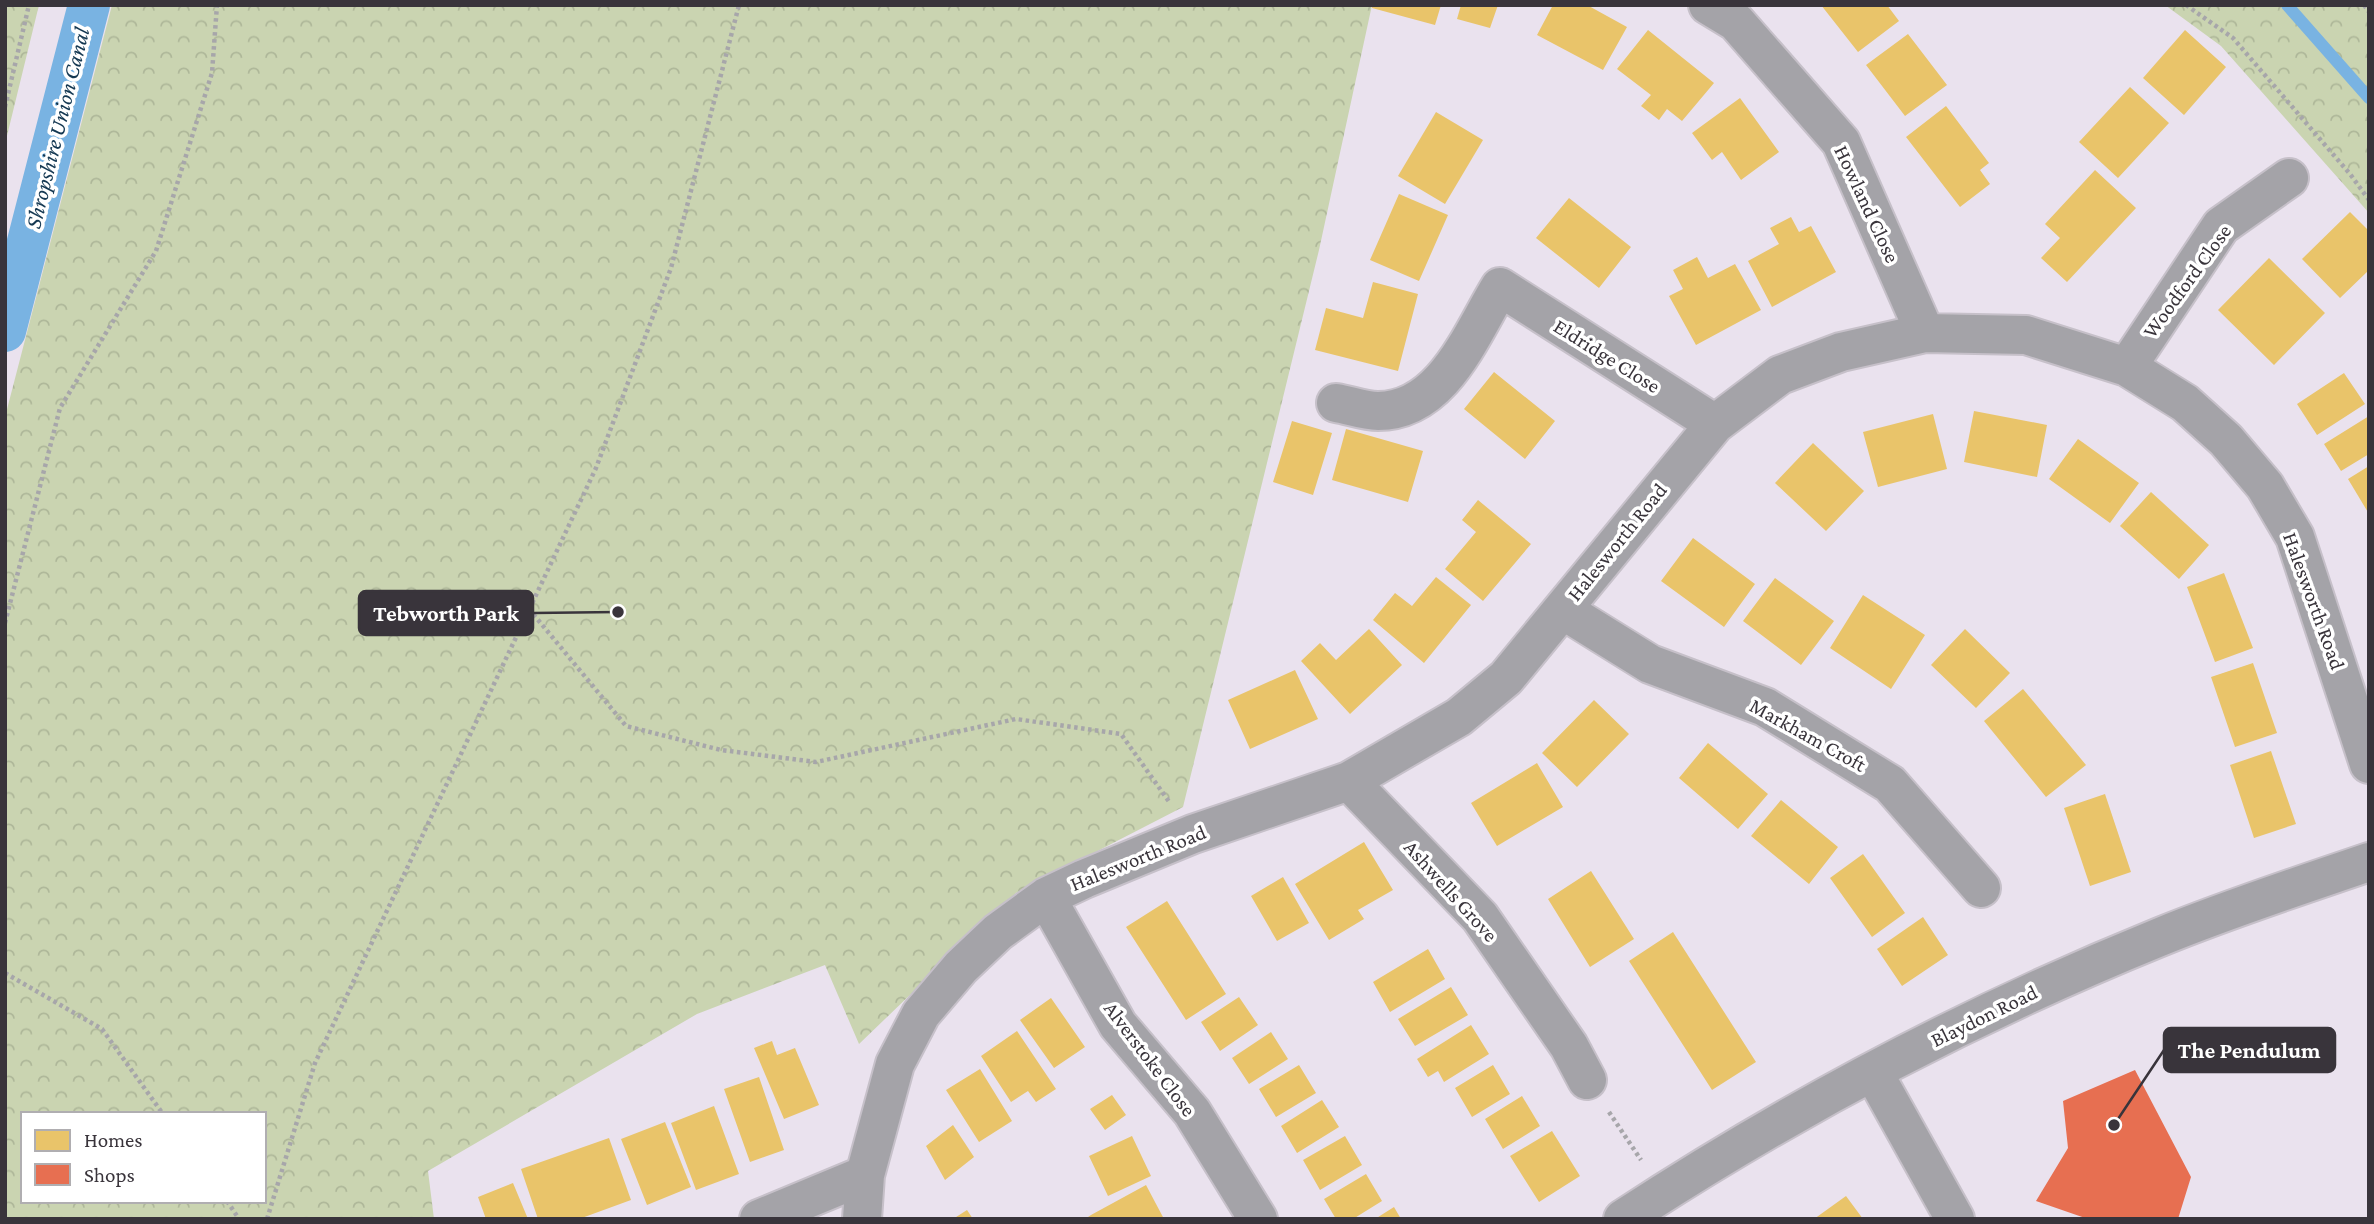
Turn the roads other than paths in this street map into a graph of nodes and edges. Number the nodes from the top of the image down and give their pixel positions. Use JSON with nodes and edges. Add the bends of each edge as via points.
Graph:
{"nodes":[{"id":1,"x":1730,"y":11,"type":"edge"},
{"id":2,"x":2289,"y":178,"type":"dead end"},
{"id":3,"x":1925,"y":333,"type":"junction"},
{"id":4,"x":2127,"y":367,"type":"junction"},
{"id":5,"x":1336,"y":403,"type":"dead end"},
{"id":6,"x":1714,"y":424,"type":"junction"},
{"id":7,"x":1563,"y":610,"type":"junction"},
{"id":8,"x":2369,"y":764,"type":"edge"},
{"id":9,"x":1349,"y":781,"type":"junction"},
{"id":10,"x":2369,"y":862,"type":"edge"},
{"id":11,"x":1981,"y":888,"type":"dead end"},
{"id":12,"x":1046,"y":897,"type":"junction"},
{"id":13,"x":1873,"y":1072,"type":"junction"},
{"id":14,"x":1587,"y":1080,"type":"road end"},
{"id":15,"x":865,"y":1175,"type":"junction"},
{"id":16,"x":758,"y":1219,"type":"edge"},
{"id":17,"x":862,"y":1219,"type":"edge"},
{"id":18,"x":1258,"y":1219,"type":"edge"},
{"id":19,"x":1623,"y":1219,"type":"edge"},
{"id":20,"x":1955,"y":1219,"type":"edge"}],
"edges":[{"from":1,"to":3,"type":"street","name":"Howland Close","via":[[1841,142]]},
{"from":2,"to":4,"type":"street","name":"Woodford Close","via":[[2221,226]]},
{"from":3,"to":4,"type":"street","name":"Halesworth Road","via":[[2026,335]]},
{"from":3,"to":6,"type":"street","name":"Halesworth Road","via":[[1841,352],[1780,375]]},
{"from":4,"to":8,"type":"street","name":"Halesworth Road","via":[[2185,403],[2226,440],[2265,486],[2295,537]]},
{"from":5,"to":6,"type":"street","name":"Eldridge Close","via":[[1378,411],[1408,406],[1430,392],[1448,373],[1500,287]]},
{"from":6,"to":7,"type":"street","name":"Halesworth Road"},
{"from":7,"to":9,"type":"street","name":"Halesworth Road","via":[[1506,678],[1459,717]]},
{"from":7,"to":11,"type":"street","name":"Markham Croft","via":[[1650,664],[1765,707],[1890,783]]},
{"from":9,"to":12,"type":"street","name":"Halesworth Road","via":[[1193,835]]},
{"from":9,"to":14,"type":"street","name":"Ashwells Grove","via":[[1480,916],[1569,1046]]},
{"from":10,"to":13,"type":"street","name":"Blaydon Road","via":[[2161,936],[2049,985]]},
{"from":12,"to":15,"type":"street","name":"Halesworth Road","via":[[998,932],[921,1014],[895,1064]]},
{"from":12,"to":18,"type":"street","name":"Alverstoke Close","via":[[1118,1025],[1192,1112]]},
{"from":13,"to":19,"type":"street","name":"Blaydon Road"},
{"from":13,"to":20,"type":"street"},
{"from":15,"to":16,"type":"street"},
{"from":15,"to":17,"type":"street","name":"Halesworth Road"}]}
